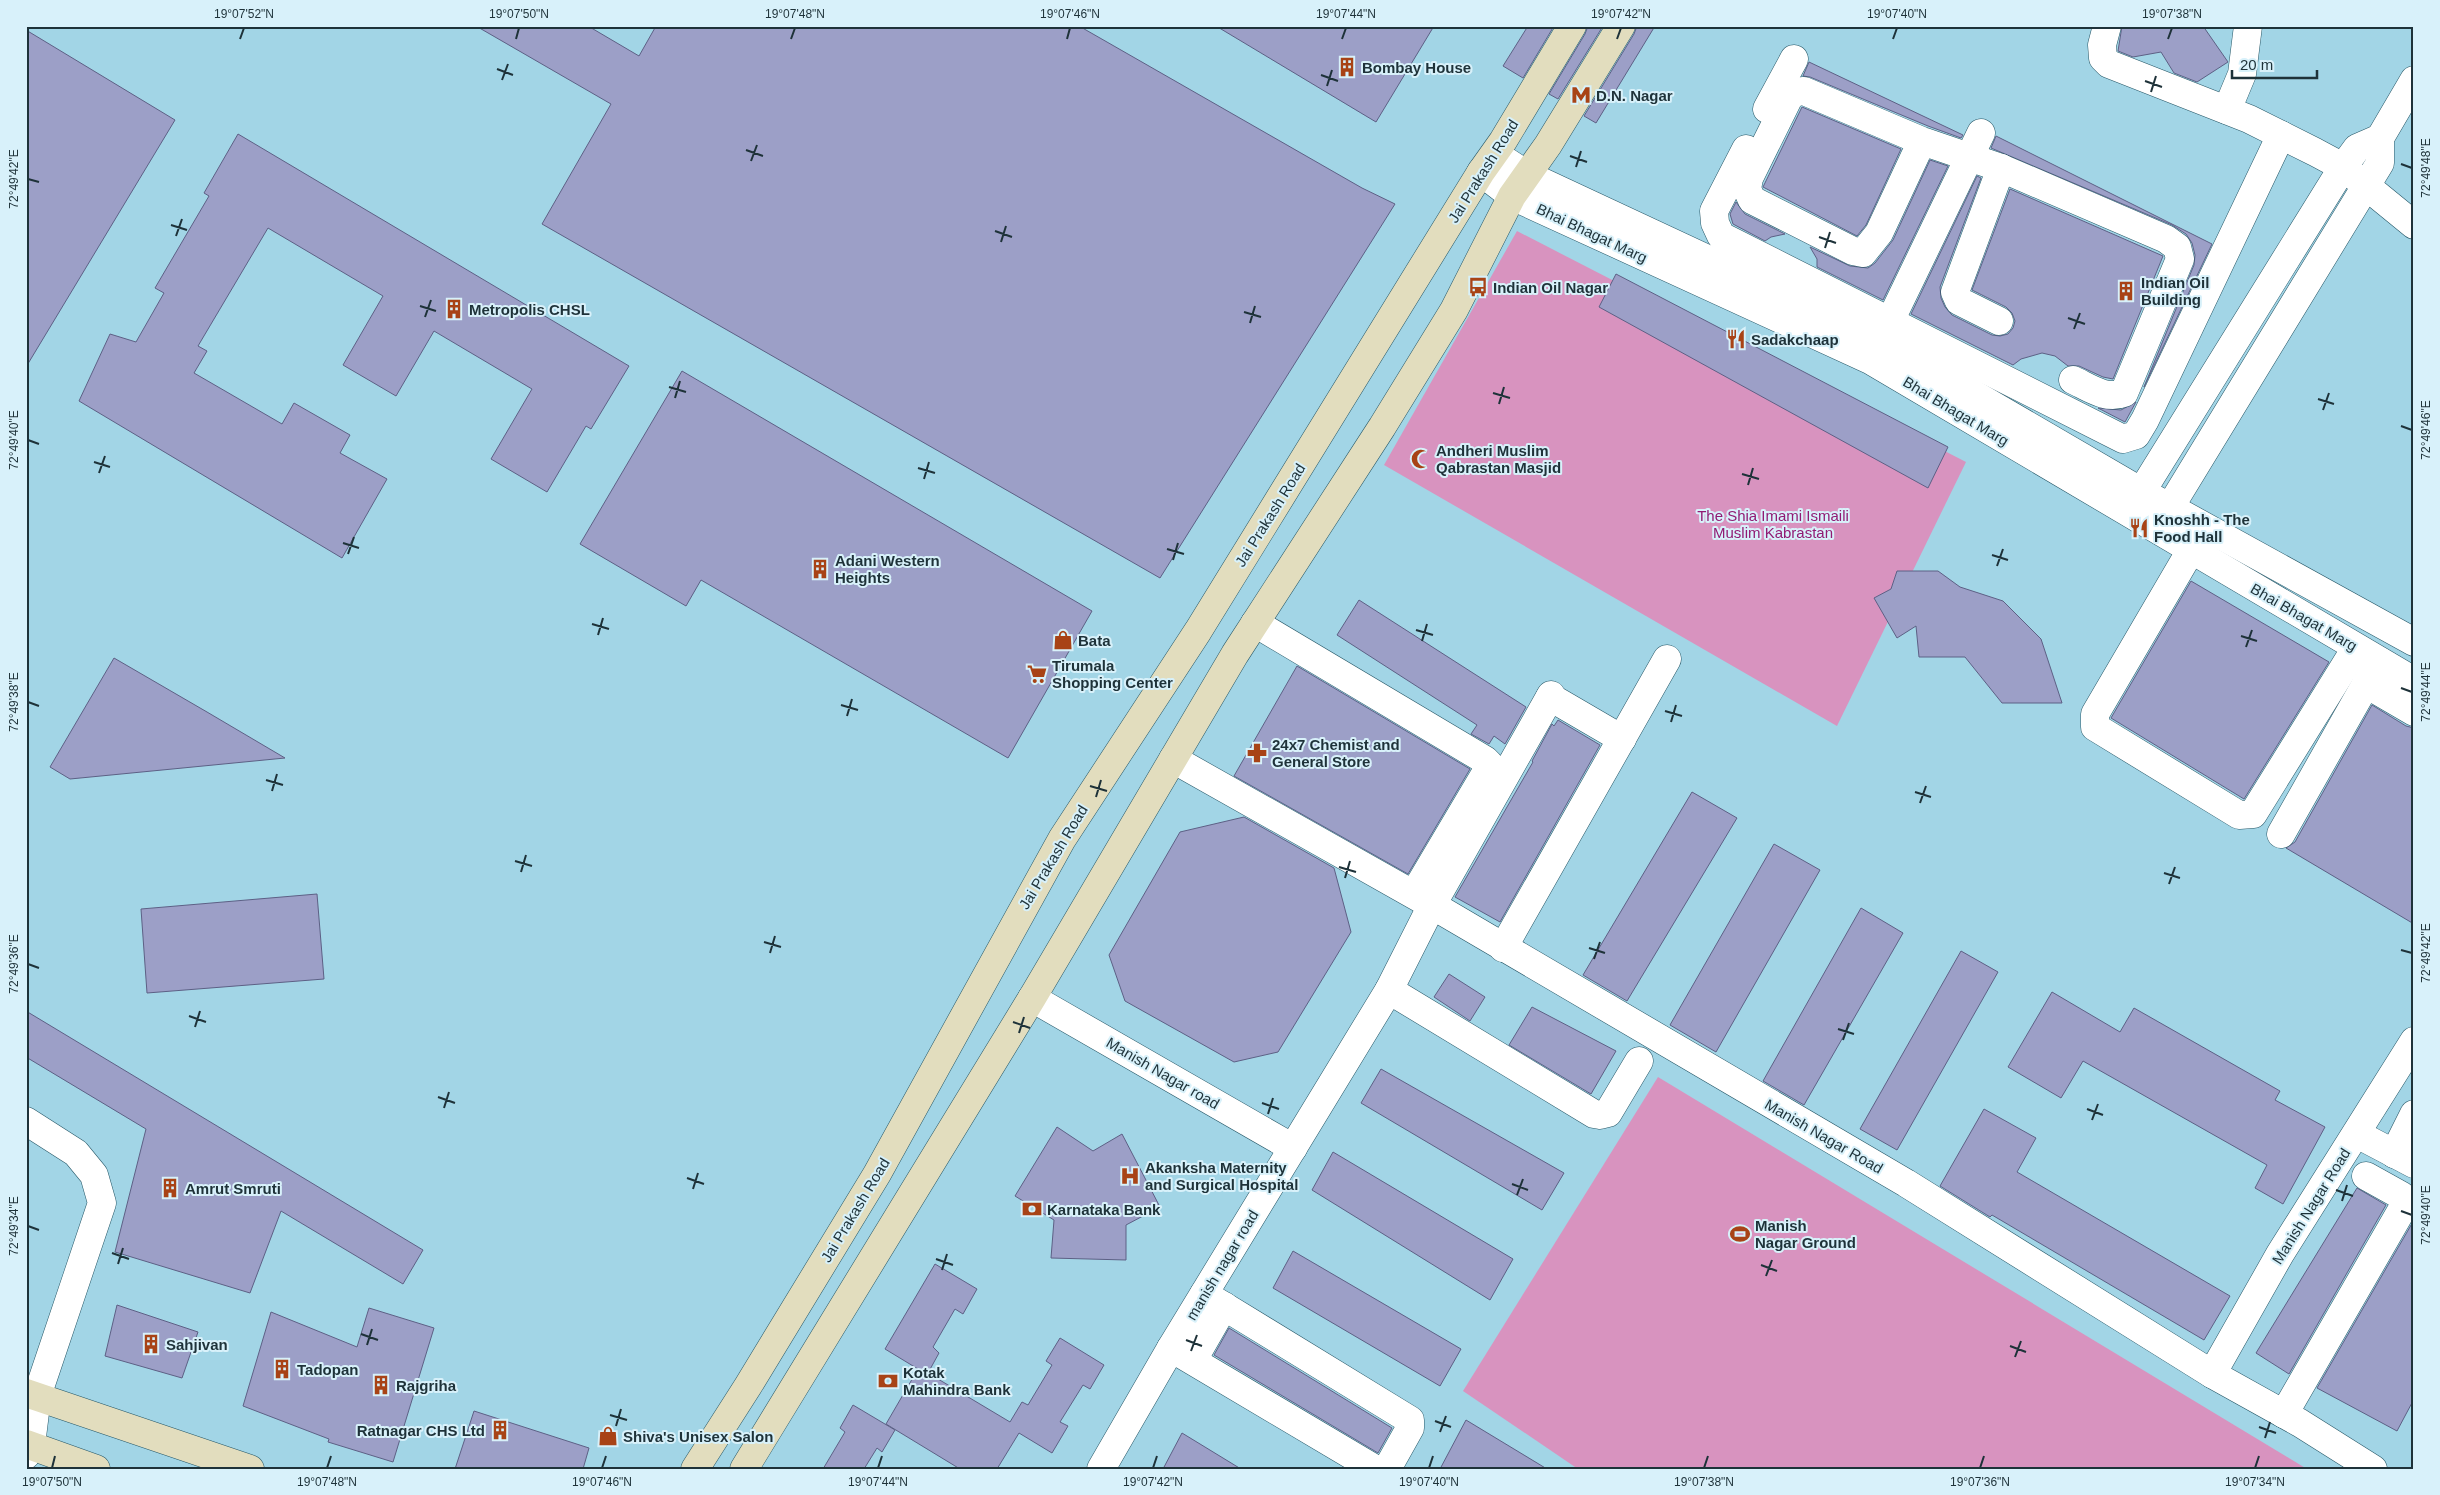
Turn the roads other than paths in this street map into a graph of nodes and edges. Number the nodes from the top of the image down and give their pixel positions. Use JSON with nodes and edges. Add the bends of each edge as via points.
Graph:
{"nodes":[{"id":1,"x":1572,"y":26,"type":"edge"},
{"id":2,"x":1621,"y":26,"type":"edge"},
{"id":3,"x":2107,"y":26,"type":"edge"},
{"id":4,"x":2248,"y":26,"type":"edge"},
{"id":5,"x":1794,"y":59,"type":"dead end"},
{"id":6,"x":2414,"y":80,"type":"edge"},
{"id":7,"x":2227,"y":110,"type":"junction"},
{"id":8,"x":1981,"y":133,"type":"dead end"},
{"id":9,"x":2281,"y":135,"type":"junction"},
{"id":10,"x":2380,"y":138,"type":"junction"},
{"id":11,"x":1922,"y":141,"type":"junction"},
{"id":12,"x":1971,"y":158,"type":"junction"},
{"id":13,"x":1488,"y":163,"type":"junction"},
{"id":14,"x":2343,"y":167,"type":"junction"},
{"id":15,"x":2001,"y":168,"type":"junction"},
{"id":16,"x":1520,"y":185,"type":"junction"},
{"id":17,"x":2365,"y":186,"type":"junction"},
{"id":18,"x":2414,"y":225,"type":"edge"},
{"id":19,"x":1999,"y":321,"type":"dead end"},
{"id":20,"x":1881,"y":341,"type":"junction"},
{"id":21,"x":2073,"y":380,"type":"dead end"},
{"id":22,"x":2135,"y":502,"type":"junction"},
{"id":23,"x":2171,"y":507,"type":"junction"},
{"id":24,"x":2156,"y":530,"type":"junction"},
{"id":25,"x":2191,"y":550,"type":"junction"},
{"id":26,"x":2285,"y":571,"type":"junction"},
{"id":27,"x":2270,"y":597,"type":"junction"},
{"id":28,"x":1255,"y":623,"type":"junction"},
{"id":29,"x":2414,"y":642,"type":"edge"},
{"id":30,"x":1667,"y":659,"type":"dead end"},
{"id":31,"x":2367,"y":664,"type":"junction"},
{"id":32,"x":2414,"y":682,"type":"edge"},
{"id":33,"x":2414,"y":712,"type":"edge"},
{"id":34,"x":1622,"y":739,"type":"junction"},
{"id":35,"x":1173,"y":759,"type":"junction"},
{"id":36,"x":1490,"y":813,"type":"junction"},
{"id":37,"x":2281,"y":834,"type":"dead end"},
{"id":38,"x":1454,"y":887,"type":"dead end"},
{"id":39,"x":1423,"y":900,"type":"junction"},
{"id":40,"x":1503,"y":948,"type":"junction"},
{"id":41,"x":1388,"y":990,"type":"junction"},
{"id":42,"x":1032,"y":998,"type":"junction"},
{"id":43,"x":2414,"y":1041,"type":"edge"},
{"id":44,"x":1638,"y":1061,"type":"dead end"},
{"id":45,"x":2414,"y":1114,"type":"edge"},
{"id":46,"x":26,"y":1121,"type":"edge"},
{"id":47,"x":2357,"y":1134,"type":"junction"},
{"id":48,"x":1293,"y":1148,"type":"junction"},
{"id":49,"x":2404,"y":1159,"type":"edge"},
{"id":50,"x":2366,"y":1176,"type":"dead end"},
{"id":51,"x":1214,"y":1300,"type":"junction"},
{"id":52,"x":1182,"y":1354,"type":"junction"},
{"id":53,"x":2212,"y":1374,"type":"junction"},
{"id":54,"x":32,"y":1394,"type":"edge"},
{"id":55,"x":2284,"y":1414,"type":"junction"},
{"id":56,"x":28,"y":1448,"type":"edge"},
{"id":57,"x":96,"y":1469,"type":"edge"},
{"id":58,"x":250,"y":1469,"type":"edge"},
{"id":59,"x":694,"y":1469,"type":"edge"},
{"id":60,"x":744,"y":1469,"type":"edge"},
{"id":61,"x":1101,"y":1469,"type":"edge"},
{"id":62,"x":1376,"y":1469,"type":"edge"},
{"id":63,"x":1386,"y":1469,"type":"edge"},
{"id":64,"x":2372,"y":1469,"type":"edge"}],
"edges":[{"from":1,"to":13,"type":"main road","name":"Jai Prakash Road"},
{"from":2,"to":16,"type":"main road"},
{"from":3,"to":7,"type":"street","via":[[2102,45],[2103,58],[2109,64]]},
{"from":4,"to":7,"type":"street","via":[[2242,74]]},
{"from":5,"to":20,"type":"street","via":[[1714,211],[1715,223],[1721,236]]},
{"from":6,"to":10,"type":"street"},
{"from":7,"to":9,"type":"street"},
{"from":8,"to":12,"type":"street"},
{"from":9,"to":14,"type":"street"},
{"from":9,"to":20,"type":"street","via":[[2136,435],[2123,439]]},
{"from":10,"to":14,"type":"street","via":[[2356,148]]},
{"from":10,"to":17,"type":"street","via":[[2380,163]]},
{"from":11,"to":11,"type":"street","via":[[1804,91],[1796,92],[1789,97],[1749,178],[1747,190],[1752,200],[1852,252],[1863,253],[1879,233]]},
{"from":11,"to":12,"type":"street"},
{"from":12,"to":15,"type":"street"},
{"from":12,"to":20,"type":"street"},
{"from":13,"to":16,"type":"street"},
{"from":13,"to":59,"type":"main road","name":"Jai Prakash Road","via":[[1198,631],[1062,839],[877,1174]]},
{"from":14,"to":17,"type":"street"},
{"from":14,"to":22,"type":"street"},
{"from":15,"to":19,"type":"street","via":[[1955,292],[1959,300]]},
{"from":15,"to":21,"type":"street","via":[[2157,234],[2177,247],[2180,259],[2176,274],[2124,393],[2106,396]]},
{"from":16,"to":20,"type":"street","via":[[1586,217]]},
{"from":16,"to":28,"type":"main road","via":[[1454,310]]},
{"from":17,"to":18,"type":"street"},
{"from":17,"to":23,"type":"street"},
{"from":20,"to":22,"type":"street","name":"Bhai Bhagat Marg"},
{"from":22,"to":23,"type":"street"},
{"from":22,"to":24,"type":"street","name":"Bhai Bhagat Marg"},
{"from":23,"to":24,"type":"street"},
{"from":23,"to":26,"type":"street"},
{"from":24,"to":25,"type":"street","name":"Bhai Bhagat Marg"},
{"from":25,"to":27,"type":"street","name":"Bhai Bhagat Marg"},
{"from":25,"to":31,"type":"street","via":[[2095,714],[2095,727],[2238,815],[2253,814]]},
{"from":26,"to":27,"type":"street"},
{"from":26,"to":29,"type":"street"},
{"from":27,"to":31,"type":"street","name":"Bhai Bhagat Marg"},
{"from":28,"to":35,"type":"main road"},
{"from":28,"to":39,"type":"street","via":[[1489,764]]},
{"from":30,"to":34,"type":"street"},
{"from":31,"to":32,"type":"street","name":"Bhai Bhagat Marg"},
{"from":31,"to":33,"type":"street"},
{"from":31,"to":37,"type":"street"},
{"from":34,"to":36,"type":"street","via":[[1553,698]]},
{"from":34,"to":40,"type":"street"},
{"from":35,"to":39,"type":"street","name":"Manish Nagar Road"},
{"from":35,"to":42,"type":"main road"},
{"from":36,"to":38,"type":"street"},
{"from":36,"to":39,"type":"street"},
{"from":39,"to":40,"type":"street","name":"Manish Nagar Road"},
{"from":39,"to":41,"type":"street","name":"manish nagar road"},
{"from":40,"to":53,"type":"street","name":"Manish Nagar Road","via":[[1906,1183]]},
{"from":41,"to":44,"type":"street","via":[[1600,1116],[1608,1113]]},
{"from":41,"to":48,"type":"street","name":"manish nagar road"},
{"from":42,"to":48,"type":"street","name":"Manish Nagar road"},
{"from":42,"to":60,"type":"main road"},
{"from":43,"to":47,"type":"street","name":"Manish Nagar Road"},
{"from":45,"to":49,"type":"street"},
{"from":46,"to":54,"type":"street","via":[[76,1154],[94,1175],[102,1203]]},
{"from":47,"to":49,"type":"street"},
{"from":47,"to":53,"type":"street","name":"Manish Nagar Road","via":[[2280,1254]]},
{"from":48,"to":51,"type":"street","name":"manish nagar road"},
{"from":50,"to":55,"type":"street","via":[[2402,1196],[2404,1206]]},
{"from":51,"to":52,"type":"street","name":"manish nagar road"},
{"from":51,"to":63,"type":"street","via":[[1410,1420],[1410,1428]]},
{"from":52,"to":61,"type":"street","name":"manish nagar road"},
{"from":52,"to":62,"type":"street"},
{"from":53,"to":55,"type":"street","name":"Manish Nagar Road"},
{"from":54,"to":56,"type":"street"},
{"from":54,"to":58,"type":"main road"},
{"from":55,"to":64,"type":"street","name":"Manish Nagar Road"},
{"from":56,"to":57,"type":"main road"}]}
